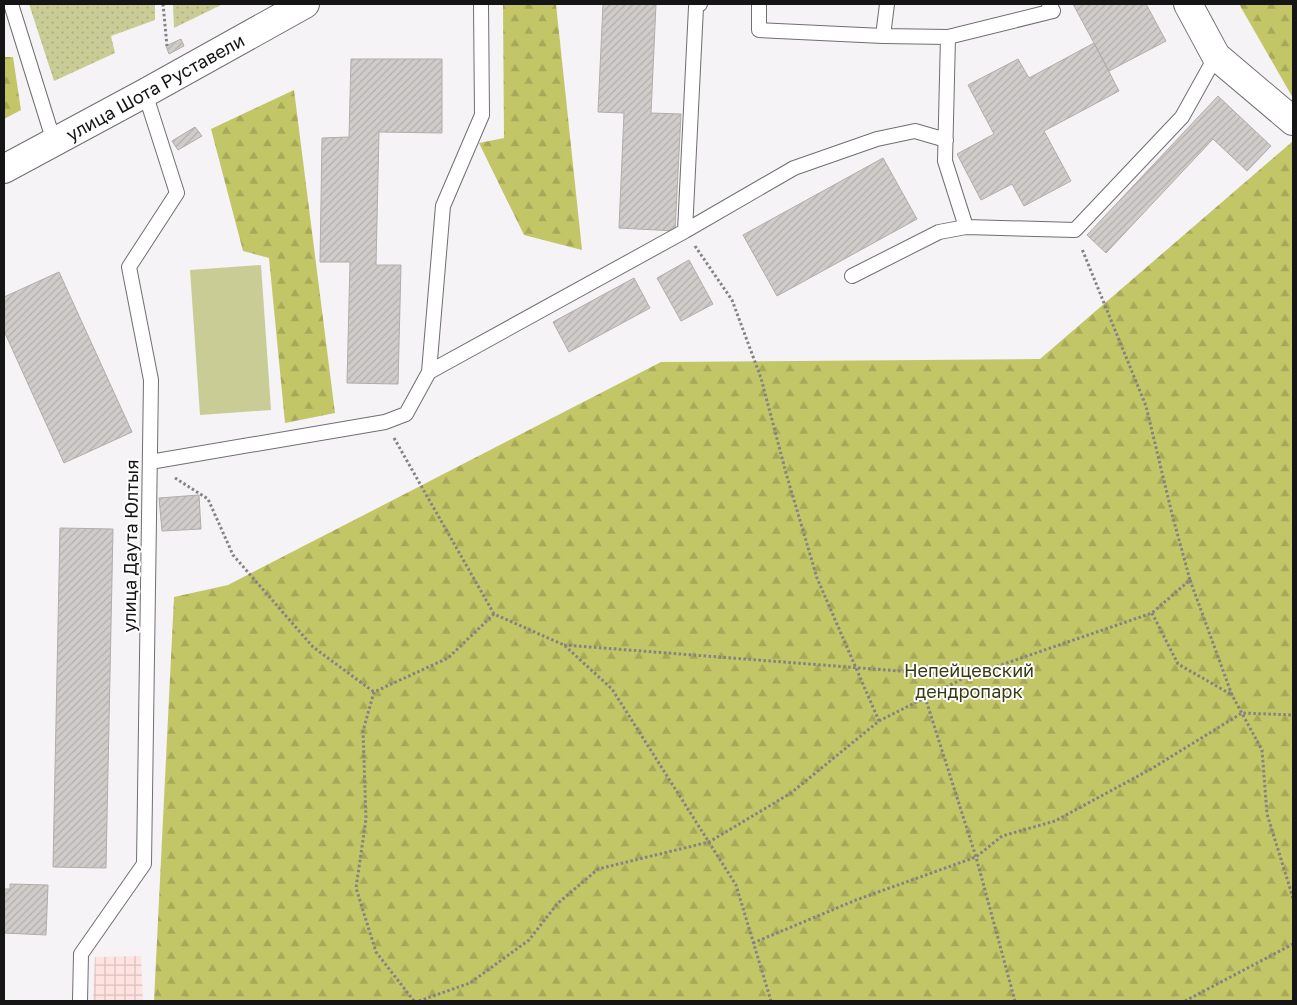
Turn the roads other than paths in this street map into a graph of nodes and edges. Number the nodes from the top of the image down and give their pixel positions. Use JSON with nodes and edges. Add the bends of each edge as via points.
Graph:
{"nodes":[{"id":1,"x":11,"y":4,"type":"edge"},
{"id":2,"x":305,"y":4,"type":"edge"},
{"id":3,"x":481,"y":4,"type":"edge"},
{"id":4,"x":700,"y":4,"type":"edge"},
{"id":5,"x":759,"y":4,"type":"edge"},
{"id":6,"x":887,"y":4,"type":"edge"},
{"id":7,"x":1049,"y":4,"type":"edge"},
{"id":8,"x":1188,"y":4,"type":"edge"},
{"id":9,"x":883,"y":36,"type":"junction"},
{"id":10,"x":948,"y":37,"type":"junction"},
{"id":11,"x":1216,"y":56,"type":"junction"},
{"id":12,"x":145,"y":93,"type":"junction"},
{"id":13,"x":1293,"y":121,"type":"edge"},
{"id":14,"x":946,"y":140,"type":"junction"},
{"id":15,"x":54,"y":142,"type":"junction"},
{"id":16,"x":4,"y":169,"type":"edge"},
{"id":17,"x":966,"y":227,"type":"junction"},
{"id":18,"x":684,"y":231,"type":"junction"},
{"id":19,"x":852,"y":276,"type":"dead end"},
{"id":20,"x":429,"y":372,"type":"junction"},
{"id":21,"x":150,"y":462,"type":"junction"},
{"id":22,"x":80,"y":1001,"type":"edge"}],
"edges":[{"from":1,"to":15,"type":"lane"},
{"from":2,"to":12,"type":"street","name":"улица Шота Руставели"},
{"from":3,"to":20,"type":"lane","via":[[482,115],[443,206]]},
{"from":4,"to":18,"type":"lane","via":[[696,6]]},
{"from":5,"to":9,"type":"lane","via":[[759,30]]},
{"from":6,"to":9,"type":"lane"},
{"from":7,"to":10,"type":"lane","via":[[1053,11]]},
{"from":8,"to":11,"type":"street"},
{"from":9,"to":10,"type":"lane"},
{"from":10,"to":14,"type":"lane"},
{"from":11,"to":13,"type":"street"},
{"from":11,"to":17,"type":"lane","via":[[1182,117],[1075,230]]},
{"from":12,"to":15,"type":"street","name":"улица Шота Руставели"},
{"from":12,"to":21,"type":"lane","name":"улица Даута Юлтыя","via":[[177,193],[129,266],[151,380]]},
{"from":14,"to":17,"type":"lane","via":[[945,161]]},
{"from":14,"to":18,"type":"lane","via":[[915,131],[877,139],[794,168]]},
{"from":15,"to":16,"type":"street","name":"улица Шота Руставели"},
{"from":17,"to":19,"type":"lane","via":[[939,232]]},
{"from":18,"to":20,"type":"lane"},
{"from":20,"to":21,"type":"lane","via":[[406,414],[385,422]]},
{"from":21,"to":22,"type":"lane","name":"улица Даута Юлтыя","via":[[144,864],[81,954]]}]}
